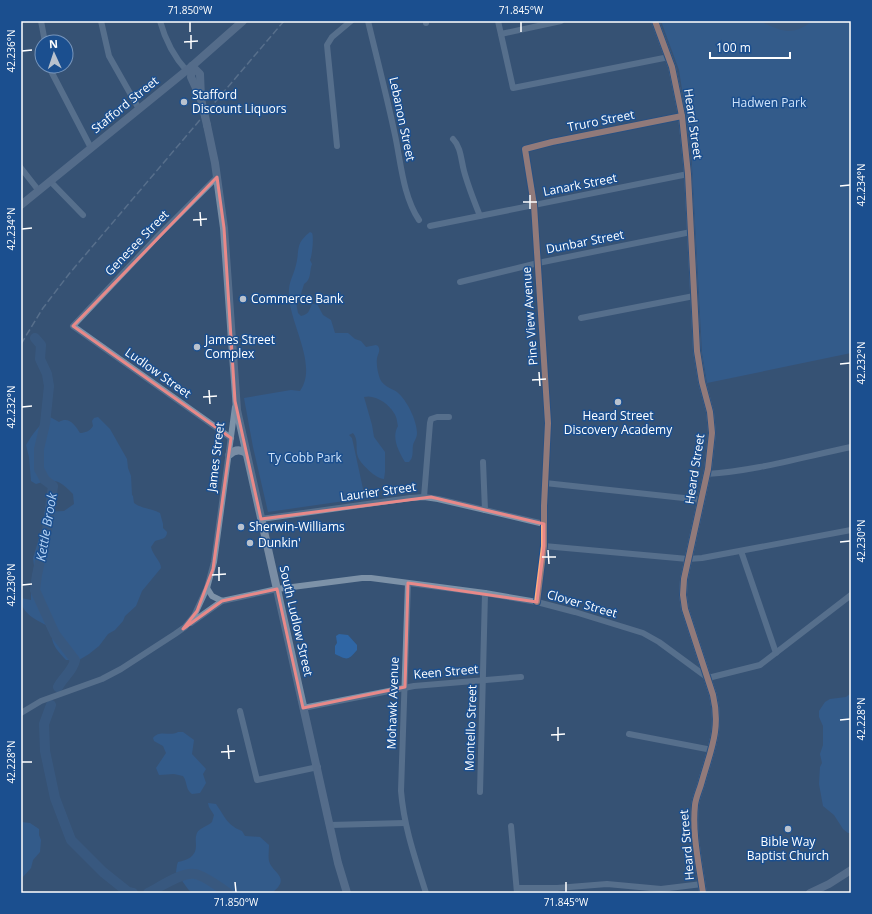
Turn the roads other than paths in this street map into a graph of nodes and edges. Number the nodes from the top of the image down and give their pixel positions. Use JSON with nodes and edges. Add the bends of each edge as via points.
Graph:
{"nodes":[{"id":1,"x":41,"y":21,"type":"edge"},
{"id":2,"x":101,"y":21,"type":"edge"},
{"id":3,"x":160,"y":21,"type":"edge"},
{"id":4,"x":243,"y":21,"type":"edge"},
{"id":5,"x":351,"y":21,"type":"edge"},
{"id":6,"x":368,"y":21,"type":"edge"},
{"id":7,"x":498,"y":21,"type":"edge"},
{"id":8,"x":561,"y":21,"type":"edge"},
{"id":9,"x":655,"y":21,"type":"edge"},
{"id":10,"x":43,"y":34,"type":"edge"},
{"id":11,"x":501,"y":34,"type":"junction"},
{"id":12,"x":669,"y":57,"type":"junction"},
{"id":13,"x":190,"y":68,"type":"junction"},
{"id":14,"x":52,"y":74,"type":"edge"},
{"id":15,"x":139,"y":109,"type":"junction"},
{"id":16,"x":682,"y":116,"type":"junction"},
{"id":17,"x":453,"y":139,"type":"dead end"},
{"id":18,"x":337,"y":146,"type":"dead end"},
{"id":19,"x":91,"y":148,"type":"junction"},
{"id":20,"x":525,"y":149,"type":"joint"},
{"id":21,"x":21,"y":168,"type":"edge"},
{"id":22,"x":688,"y":174,"type":"junction"},
{"id":23,"x":217,"y":176,"type":"junction"},
{"id":24,"x":50,"y":181,"type":"junction"},
{"id":25,"x":39,"y":191,"type":"junction"},
{"id":26,"x":21,"y":205,"type":"edge"},
{"id":27,"x":534,"y":205,"type":"junction"},
{"id":28,"x":84,"y":215,"type":"dead end"},
{"id":29,"x":480,"y":216,"type":"junction"},
{"id":30,"x":419,"y":220,"type":"dead end"},
{"id":31,"x":430,"y":226,"type":"dead end"},
{"id":32,"x":691,"y":232,"type":"junction"},
{"id":33,"x":538,"y":262,"type":"junction"},
{"id":34,"x":460,"y":282,"type":"dead end"},
{"id":35,"x":694,"y":296,"type":"junction"},
{"id":36,"x":581,"y":318,"type":"dead end"},
{"id":37,"x":73,"y":326,"type":"joint"},
{"id":38,"x":235,"y":401,"type":"junction"},
{"id":39,"x":449,"y":417,"type":"dead end"},
{"id":40,"x":231,"y":438,"type":"junction"},
{"id":41,"x":851,"y":447,"type":"edge"},
{"id":42,"x":246,"y":453,"type":"junction"},
{"id":43,"x":229,"y":455,"type":"junction"},
{"id":44,"x":483,"y":462,"type":"dead end"},
{"id":45,"x":707,"y":474,"type":"junction"},
{"id":46,"x":545,"y":483,"type":"junction"},
{"id":47,"x":424,"y":497,"type":"junction"},
{"id":48,"x":702,"y":500,"type":"junction"},
{"id":49,"x":485,"y":510,"type":"junction"},
{"id":50,"x":261,"y":519,"type":"junction"},
{"id":51,"x":544,"y":524,"type":"junction"},
{"id":52,"x":851,"y":530,"type":"edge"},
{"id":53,"x":544,"y":546,"type":"junction"},
{"id":54,"x":741,"y":551,"type":"junction"},
{"id":55,"x":688,"y":559,"type":"junction"},
{"id":56,"x":408,"y":583,"type":"junction"},
{"id":57,"x":207,"y":588,"type":"junction"},
{"id":58,"x":277,"y":589,"type":"junction"},
{"id":59,"x":485,"y":593,"type":"junction"},
{"id":60,"x":851,"y":595,"type":"edge"},
{"id":61,"x":222,"y":601,"type":"junction"},
{"id":62,"x":537,"y":602,"type":"junction"},
{"id":63,"x":183,"y":629,"type":"junction"},
{"id":64,"x":776,"y":653,"type":"junction"},
{"id":65,"x":520,"y":677,"type":"dead end"},
{"id":66,"x":708,"y":678,"type":"junction"},
{"id":67,"x":483,"y":680,"type":"junction"},
{"id":68,"x":405,"y":687,"type":"junction"},
{"id":69,"x":303,"y":708,"type":"junction"},
{"id":70,"x":240,"y":711,"type":"dead end"},
{"id":71,"x":21,"y":713,"type":"edge"},
{"id":72,"x":629,"y":734,"type":"dead end"},
{"id":73,"x":712,"y":750,"type":"junction"},
{"id":74,"x":318,"y":767,"type":"junction"},
{"id":75,"x":480,"y":792,"type":"dead end"},
{"id":76,"x":405,"y":824,"type":"junction"},
{"id":77,"x":330,"y":825,"type":"junction"},
{"id":78,"x":511,"y":826,"type":"dead end"},
{"id":79,"x":851,"y":870,"type":"edge"},
{"id":80,"x":702,"y":884,"type":"junction"},
{"id":81,"x":517,"y":890,"type":"edge"},
{"id":82,"x":347,"y":893,"type":"edge"},
{"id":83,"x":426,"y":893,"type":"edge"},
{"id":84,"x":703,"y":893,"type":"edge"},
{"id":85,"x":810,"y":893,"type":"edge"}],
"edges":[{"from":1,"to":10,"type":"street"},
{"from":2,"to":15,"type":"street","via":[[109,56]]},
{"from":3,"to":13,"type":"street","via":[[168,43],[181,65]]},
{"from":4,"to":13,"type":"main road","name":"Stafford Street"},
{"from":5,"to":18,"type":"street","via":[[327,45]]},
{"from":6,"to":30,"type":"street","name":"Lebanon Street","via":[[404,184]]},
{"from":7,"to":11,"type":"street"},
{"from":8,"to":11,"type":"street"},
{"from":9,"to":12,"type":"main road","name":"Heard Street"},
{"from":11,"to":12,"type":"street","via":[[513,88]]},
{"from":12,"to":16,"type":"main road","name":"Heard Street"},
{"from":13,"to":15,"type":"main road","name":"Stafford Street"},
{"from":13,"to":23,"type":"main road","name":"James Street","bridge":true,"via":[[200,74],[201,99]]},
{"from":14,"to":19,"type":"street"},
{"from":15,"to":19,"type":"main road","name":"Stafford Street"},
{"from":16,"to":20,"type":"street","name":"Truro Street"},
{"from":16,"to":22,"type":"main road","name":"Heard Street"},
{"from":17,"to":29,"type":"street","via":[[460,150],[464,171]]},
{"from":19,"to":24,"type":"main road","name":"Stafford Street"},
{"from":20,"to":27,"type":"street","name":"Pine View Avenue"},
{"from":21,"to":25,"type":"street"},
{"from":22,"to":27,"type":"street","name":"Lanark Street"},
{"from":22,"to":32,"type":"main road","name":"Heard Street"},
{"from":23,"to":37,"type":"street","name":"Genesee Street"},
{"from":23,"to":38,"type":"main road","name":"James Street","via":[[227,264]]},
{"from":24,"to":25,"type":"main road","name":"Stafford Street"},
{"from":24,"to":28,"type":"street"},
{"from":25,"to":26,"type":"main road","name":"Stafford Street"},
{"from":27,"to":29,"type":"street","name":"Lanark Street"},
{"from":27,"to":33,"type":"street","name":"Pine View Avenue"},
{"from":29,"to":31,"type":"street","name":"Lanark Street"},
{"from":32,"to":33,"type":"street","name":"Dunbar Street"},
{"from":32,"to":35,"type":"main road","name":"Heard Street"},
{"from":33,"to":34,"type":"street","name":"Dunbar Street"},
{"from":33,"to":46,"type":"street","name":"Pine View Avenue","via":[[548,423]]},
{"from":35,"to":36,"type":"street"},
{"from":35,"to":45,"type":"main road","name":"Heard Street","via":[[697,351],[712,433]]},
{"from":37,"to":40,"type":"street","name":"Ludlow Street"},
{"from":38,"to":40,"type":"street","name":"James Street"},
{"from":38,"to":42,"type":"main road","name":"South Ludlow Street"},
{"from":39,"to":47,"type":"street","via":[[431,419]]},
{"from":40,"to":43,"type":"street","name":"James Street"},
{"from":41,"to":45,"type":"street","via":[[746,469]]},
{"from":42,"to":43,"type":"main road","via":[[236,451]]},
{"from":42,"to":50,"type":"main road","name":"South Ludlow Street"},
{"from":43,"to":57,"type":"street","name":"James Street","via":[[217,548]]},
{"from":44,"to":49,"type":"street"},
{"from":45,"to":48,"type":"main road","name":"Heard Street"},
{"from":46,"to":48,"type":"street"},
{"from":46,"to":51,"type":"street","name":"Pine View Avenue"},
{"from":47,"to":49,"type":"street","name":"Laurier Street"},
{"from":47,"to":50,"type":"street","name":"Laurier Street"},
{"from":48,"to":55,"type":"main road","name":"Heard Street"},
{"from":49,"to":51,"type":"street","name":"Laurier Street"},
{"from":50,"to":58,"type":"main road","name":"South Ludlow Street"},
{"from":51,"to":53,"type":"street","name":"Pine View Avenue"},
{"from":52,"to":54,"type":"street"},
{"from":53,"to":55,"type":"street"},
{"from":53,"to":62,"type":"street","name":"Pine View Avenue"},
{"from":54,"to":55,"type":"street"},
{"from":54,"to":64,"type":"street"},
{"from":55,"to":66,"type":"main road","name":"Heard Street","via":[[683,602]]},
{"from":56,"to":58,"type":"street","name":"Clover Street","via":[[362,578]]},
{"from":56,"to":59,"type":"street","name":"Clover Street"},
{"from":56,"to":68,"type":"street","name":"Mohawk Avenue"},
{"from":57,"to":61,"type":"street","via":[[212,596]]},
{"from":57,"to":63,"type":"street","name":"James Street","via":[[197,611]]},
{"from":58,"to":61,"type":"street","name":"Clover Street"},
{"from":58,"to":69,"type":"main road","name":"South Ludlow Street"},
{"from":59,"to":62,"type":"street","name":"Clover Street"},
{"from":59,"to":67,"type":"street","name":"Montello Street"},
{"from":60,"to":64,"type":"street"},
{"from":61,"to":63,"type":"street","name":"Clover Street"},
{"from":62,"to":66,"type":"street","name":"Clover Street","via":[[643,634],[659,642]]},
{"from":63,"to":71,"type":"street","name":"James Street","via":[[115,673],[41,702]]},
{"from":64,"to":66,"type":"street","via":[[760,665]]},
{"from":65,"to":67,"type":"street","name":"Keen Street"},
{"from":66,"to":73,"type":"main road","name":"Heard Street","via":[[717,721]]},
{"from":67,"to":68,"type":"street","name":"Keen Street"},
{"from":67,"to":75,"type":"street","name":"Montello Street"},
{"from":68,"to":69,"type":"street","name":"Keen Street"},
{"from":68,"to":76,"type":"street","name":"Mohawk Avenue","via":[[401,791]]},
{"from":69,"to":74,"type":"main road","name":"South Ludlow Street"},
{"from":70,"to":74,"type":"street","via":[[257,780]]},
{"from":72,"to":73,"type":"street"},
{"from":73,"to":80,"type":"main road","name":"Heard Street","via":[[695,813]]},
{"from":74,"to":77,"type":"main road","name":"South Ludlow Street"},
{"from":76,"to":77,"type":"street"},
{"from":76,"to":83,"type":"street","name":"Mohawk Avenue"},
{"from":77,"to":82,"type":"main road","name":"South Ludlow Street"},
{"from":78,"to":81,"type":"street"},
{"from":79,"to":85,"type":"main road"},
{"from":80,"to":81,"type":"street","via":[[662,889],[607,884]]},
{"from":80,"to":84,"type":"main road","name":"Heard Street"}]}
